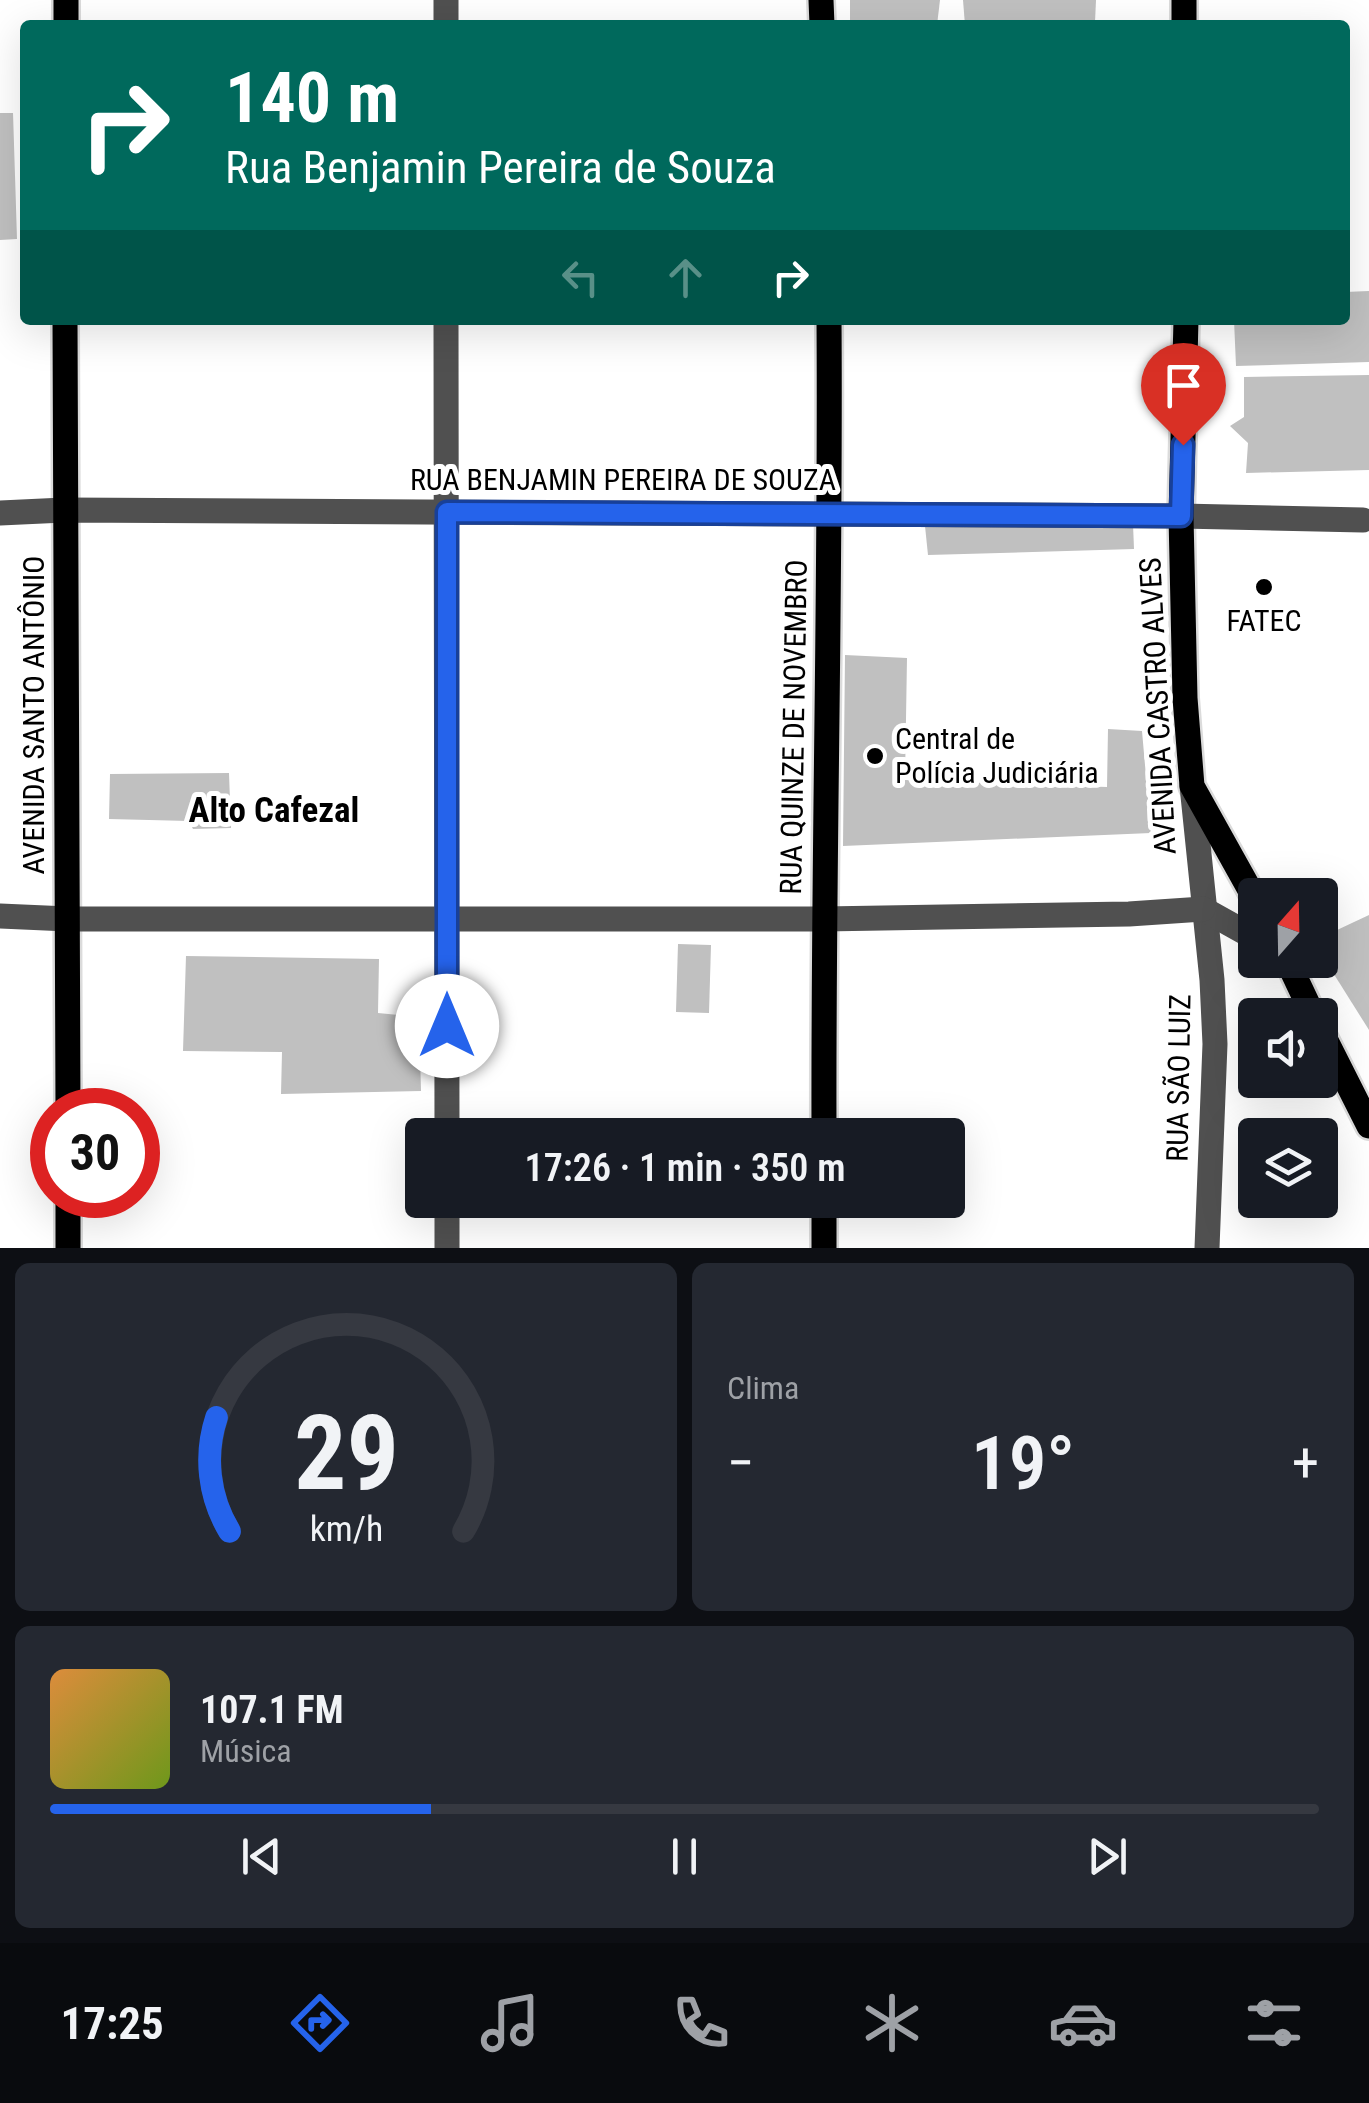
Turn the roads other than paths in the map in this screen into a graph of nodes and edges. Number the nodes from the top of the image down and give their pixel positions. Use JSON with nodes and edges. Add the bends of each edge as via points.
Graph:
{"nodes":[{"id":1,"x":65,"y":325,"type":"edge"},
{"id":2,"x":446,"y":325,"type":"edge"},
{"id":3,"x":829,"y":325,"type":"edge"},
{"id":4,"x":1186,"y":325,"type":"edge"},
{"id":5,"x":64,"y":510,"type":"junction"},
{"id":6,"x":0,"y":512,"type":"edge"},
{"id":7,"x":447,"y":512,"type":"junction"},
{"id":8,"x":830,"y":513,"type":"junction"},
{"id":9,"x":1181,"y":516,"type":"junction"},
{"id":10,"x":1364,"y":520,"type":"dead end"},
{"id":11,"x":1192,"y":786,"type":"junction"},
{"id":12,"x":1244,"y":878,"type":"edge"},
{"id":13,"x":1202,"y":909,"type":"junction"},
{"id":14,"x":0,"y":916,"type":"edge"},
{"id":15,"x":446,"y":918,"type":"junction"},
{"id":16,"x":68,"y":919,"type":"junction"},
{"id":17,"x":823,"y":919,"type":"junction"},
{"id":18,"x":1238,"y":929,"type":"edge"},
{"id":19,"x":1338,"y":1065,"type":"edge"},
{"id":20,"x":68,"y":1088,"type":"edge"},
{"id":21,"x":447,"y":1118,"type":"edge"},
{"id":22,"x":824,"y":1118,"type":"edge"},
{"id":23,"x":1369,"y":1126,"type":"edge"},
{"id":24,"x":68,"y":1218,"type":"edge"},
{"id":25,"x":447,"y":1218,"type":"edge"},
{"id":26,"x":824,"y":1218,"type":"edge"},
{"id":27,"x":68,"y":1248,"type":"edge"},
{"id":28,"x":448,"y":1248,"type":"edge"},
{"id":29,"x":824,"y":1248,"type":"edge"},
{"id":30,"x":1207,"y":1248,"type":"edge"}],
"edges":[{"from":1,"to":5,"type":"main road","name":"AVENIDA SANTO ANTÔNIO"},
{"from":2,"to":7,"type":"street"},
{"from":3,"to":8,"type":"main road","name":"RUA QUINZE DE NOVEMBRO"},
{"from":4,"to":9,"type":"main road","name":"AVENIDA CASTRO ALVES"},
{"from":5,"to":6,"type":"street","name":"RUA BENJAMIN PEREIRA DE SOUZA"},
{"from":5,"to":7,"type":"street","name":"RUA BENJAMIN PEREIRA DE SOUZA"},
{"from":5,"to":16,"type":"main road","name":"AVENIDA SANTO ANTÔNIO"},
{"from":7,"to":8,"type":"street","name":"RUA BENJAMIN PEREIRA DE SOUZA"},
{"from":7,"to":15,"type":"street"},
{"from":8,"to":9,"type":"street","name":"RUA BENJAMIN PEREIRA DE SOUZA"},
{"from":8,"to":17,"type":"main road","name":"RUA QUINZE DE NOVEMBRO"},
{"from":9,"to":10,"type":"street","name":"RUA BENJAMIN PEREIRA DE SOUZA"},
{"from":9,"to":11,"type":"main road","name":"AVENIDA CASTRO ALVES"},
{"from":11,"to":12,"type":"main road"},
{"from":11,"to":13,"type":"street","name":"AVENIDA CASTRO ALVES"},
{"from":13,"to":17,"type":"street"},
{"from":13,"to":18,"type":"street"},
{"from":13,"to":30,"type":"street","name":"RUA SÃO LUIZ","via":[[1215,1044]]},
{"from":14,"to":16,"type":"street"},
{"from":15,"to":16,"type":"street"},
{"from":15,"to":17,"type":"street"},
{"from":15,"to":21,"type":"street"},
{"from":16,"to":20,"type":"main road","name":"AVENIDA SANTO ANTÔNIO"},
{"from":17,"to":22,"type":"main road","name":"RUA QUINZE DE NOVEMBRO"},
{"from":19,"to":23,"type":"main road"},
{"from":24,"to":27,"type":"main road"},
{"from":25,"to":28,"type":"street"},
{"from":26,"to":29,"type":"main road"}]}
